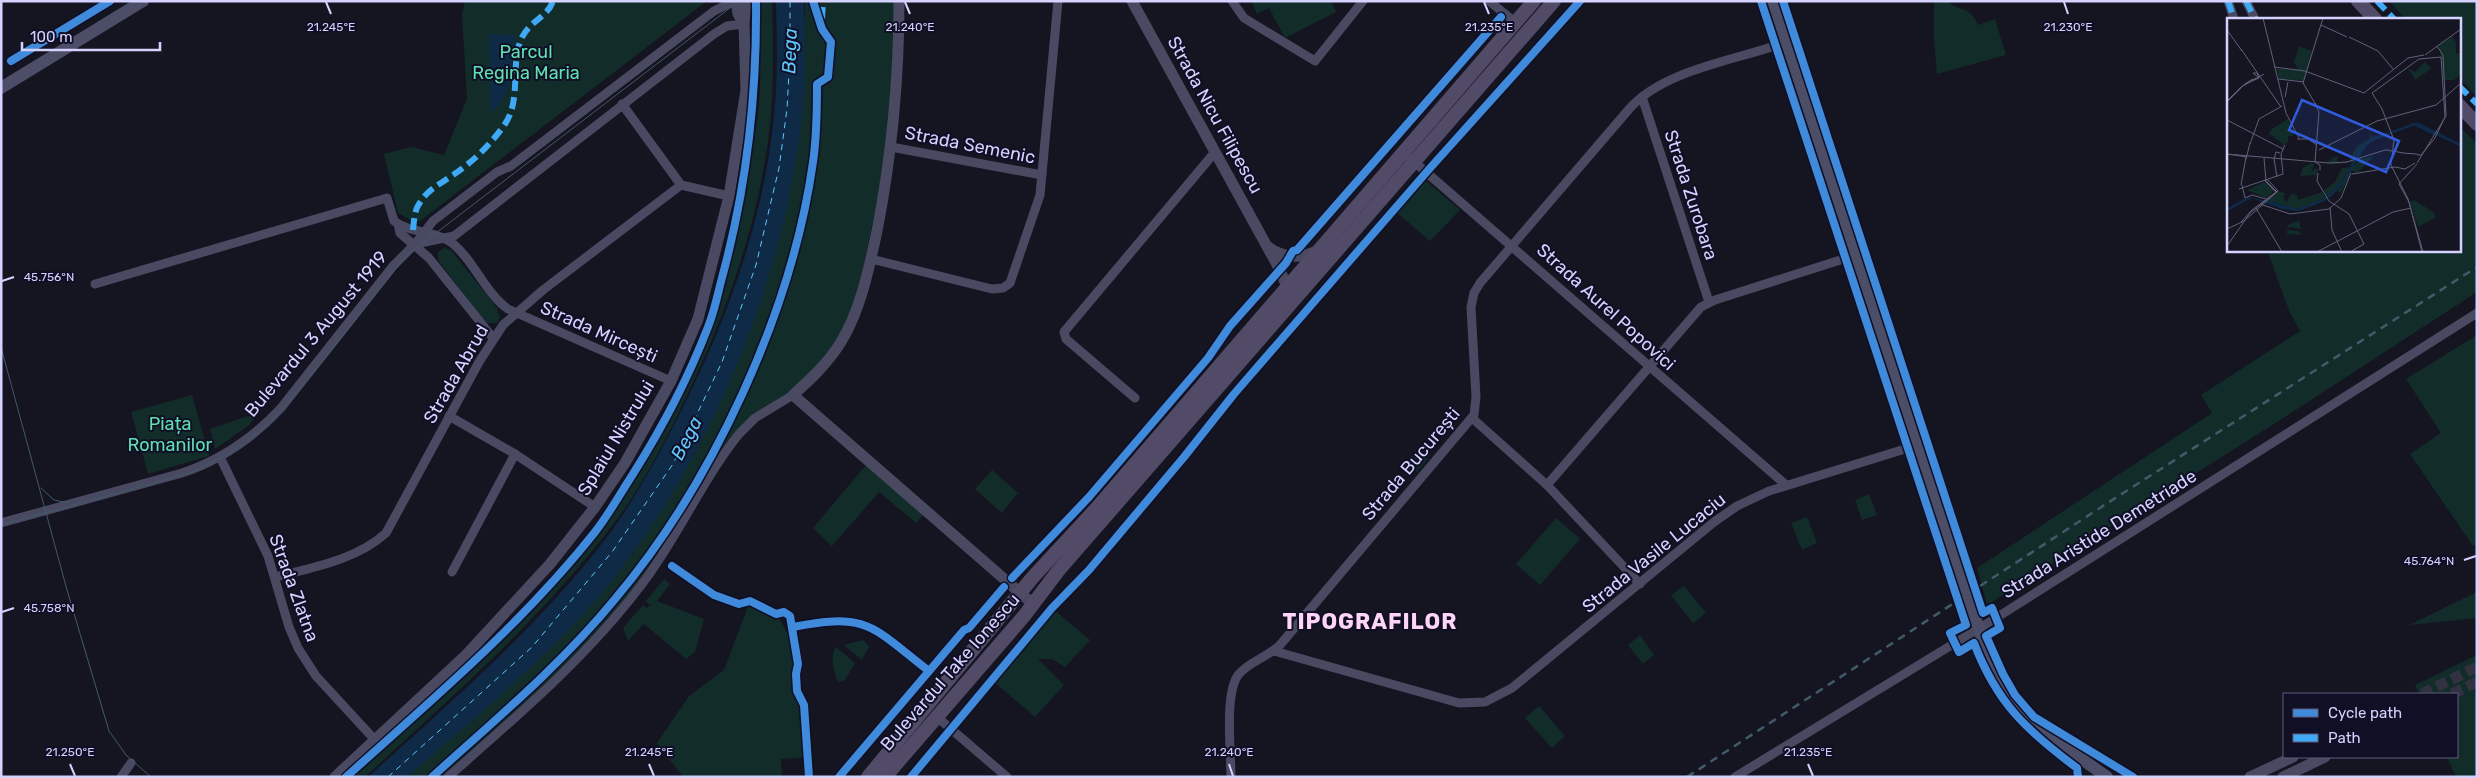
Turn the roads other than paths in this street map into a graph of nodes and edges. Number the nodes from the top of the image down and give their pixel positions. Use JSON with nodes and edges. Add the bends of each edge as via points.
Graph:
{"nodes":[{"id":1,"x":143,"y":1,"type":"edge"},
{"id":2,"x":735,"y":1,"type":"edge"},
{"id":3,"x":746,"y":1,"type":"edge"},
{"id":4,"x":899,"y":1,"type":"edge"},
{"id":5,"x":1058,"y":1,"type":"edge"},
{"id":6,"x":1132,"y":1,"type":"edge"},
{"id":7,"x":1232,"y":1,"type":"edge"},
{"id":8,"x":1363,"y":1,"type":"edge"},
{"id":9,"x":1490,"y":1,"type":"edge"},
{"id":10,"x":1534,"y":1,"type":"edge"},
{"id":11,"x":1554,"y":1,"type":"edge"},
{"id":12,"x":1773,"y":1,"type":"edge"},
{"id":13,"x":2228,"y":1,"type":"edge"},
{"id":14,"x":2246,"y":1,"type":"edge"},
{"id":15,"x":2358,"y":1,"type":"edge"},
{"id":16,"x":1354,"y":5,"type":"edge"},
{"id":17,"x":2234,"y":18,"type":"edge"},
{"id":18,"x":2254,"y":18,"type":"edge"},
{"id":19,"x":2374,"y":18,"type":"edge"},
{"id":20,"x":1516,"y":23,"type":"junction"},
{"id":21,"x":744,"y":24,"type":"junction"},
{"id":22,"x":1786,"y":42,"type":"junction"},
{"id":23,"x":1,"y":88,"type":"edge"},
{"id":24,"x":1642,"y":97,"type":"junction"},
{"id":25,"x":622,"y":104,"type":"junction"},
{"id":26,"x":2460,"y":106,"type":"edge"},
{"id":27,"x":2477,"y":124,"type":"edge"},
{"id":28,"x":891,"y":147,"type":"junction"},
{"id":29,"x":1215,"y":152,"type":"junction"},
{"id":30,"x":1404,"y":153,"type":"junction"},
{"id":31,"x":1415,"y":162,"type":"junction"},
{"id":32,"x":1042,"y":175,"type":"junction"},
{"id":33,"x":681,"y":185,"type":"junction"},
{"id":34,"x":729,"y":196,"type":"junction"},
{"id":35,"x":399,"y":229,"type":"junction"},
{"id":36,"x":423,"y":231,"type":"junction"},
{"id":37,"x":443,"y":238,"type":"junction"},
{"id":38,"x":416,"y":244,"type":"junction"},
{"id":39,"x":1511,"y":244,"type":"junction"},
{"id":40,"x":1266,"y":246,"type":"junction"},
{"id":41,"x":1321,"y":249,"type":"junction"},
{"id":42,"x":1856,"y":255,"type":"junction"},
{"id":43,"x":402,"y":257,"type":"junction"},
{"id":44,"x":871,"y":259,"type":"junction"},
{"id":45,"x":95,"y":284,"type":"dead end"},
{"id":46,"x":1287,"y":288,"type":"junction"},
{"id":47,"x":1293,"y":301,"type":"junction"},
{"id":48,"x":1709,"y":302,"type":"junction"},
{"id":49,"x":515,"y":313,"type":"junction"},
{"id":50,"x":2477,"y":313,"type":"edge"},
{"id":51,"x":493,"y":338,"type":"junction"},
{"id":52,"x":1648,"y":367,"type":"junction"},
{"id":53,"x":671,"y":381,"type":"junction"},
{"id":54,"x":793,"y":395,"type":"junction"},
{"id":55,"x":1135,"y":398,"type":"dead end"},
{"id":56,"x":449,"y":416,"type":"junction"},
{"id":57,"x":1472,"y":418,"type":"junction"},
{"id":58,"x":1918,"y":445,"type":"junction"},
{"id":59,"x":515,"y":454,"type":"junction"},
{"id":60,"x":220,"y":457,"type":"junction"},
{"id":61,"x":1547,"y":485,"type":"junction"},
{"id":62,"x":1786,"y":485,"type":"junction"},
{"id":63,"x":595,"y":506,"type":"junction"},
{"id":64,"x":1,"y":523,"type":"edge"},
{"id":65,"x":452,"y":572,"type":"dead end"},
{"id":66,"x":276,"y":577,"type":"junction"},
{"id":67,"x":1640,"y":584,"type":"junction"},
{"id":68,"x":1020,"y":593,"type":"junction"},
{"id":69,"x":1033,"y":604,"type":"junction"},
{"id":70,"x":1978,"y":629,"type":"junction"},
{"id":71,"x":1274,"y":650,"type":"junction"},
{"id":72,"x":938,"y":717,"type":"junction"},
{"id":73,"x":375,"y":740,"type":"junction"},
{"id":74,"x":2291,"y":758,"type":"edge"},
{"id":75,"x":2323,"y":758,"type":"edge"},
{"id":76,"x":131,"y":762,"type":"dead end"},
{"id":77,"x":121,"y":777,"type":"edge"},
{"id":78,"x":335,"y":777,"type":"edge"},
{"id":79,"x":448,"y":777,"type":"edge"},
{"id":80,"x":868,"y":777,"type":"edge"},
{"id":81,"x":885,"y":777,"type":"edge"},
{"id":82,"x":1007,"y":777,"type":"edge"},
{"id":83,"x":1231,"y":777,"type":"edge"},
{"id":84,"x":1735,"y":777,"type":"edge"},
{"id":85,"x":2107,"y":777,"type":"edge"},
{"id":86,"x":2250,"y":777,"type":"edge"},
{"id":87,"x":2283,"y":777,"type":"edge"}],
"edges":[{"from":1,"to":23,"type":"main road"},
{"from":2,"to":21,"type":"street","name":"Splaiul Nistrului"},
{"from":2,"to":36,"type":"street","name":"Bulevardul 3 August 1919","via":[[714,12],[511,166],[497,172]]},
{"from":3,"to":21,"type":"street","name":"Splaiul Nistrului"},
{"from":4,"to":28,"type":"street","via":[[898,83]]},
{"from":5,"to":32,"type":"street"},
{"from":6,"to":29,"type":"street","name":"Strada Nicu Filipescu"},
{"from":7,"to":16,"type":"street","via":[[1244,18],[1315,61]]},
{"from":8,"to":16,"type":"street"},
{"from":9,"to":20,"type":"street"},
{"from":10,"to":20,"type":"main road","name":"Bulevardul Take Ionescu"},
{"from":11,"to":31,"type":"main road","name":"Bulevardul Take Ionescu"},
{"from":12,"to":22,"type":"main road"},
{"from":13,"to":17,"type":"street"},
{"from":14,"to":18,"type":"street"},
{"from":15,"to":19,"type":"main road"},
{"from":20,"to":30,"type":"main road","name":"Bulevardul Take Ionescu"},
{"from":21,"to":25,"type":"street","via":[[727,26],[714,34]]},
{"from":21,"to":34,"type":"street","name":"Splaiul Nistrului","via":[[746,90]]},
{"from":22,"to":24,"type":"street","name":"Strada București","via":[[1664,82]]},
{"from":22,"to":42,"type":"main road"},
{"from":24,"to":39,"type":"street","name":"Strada București"},
{"from":24,"to":48,"type":"street","name":"Strada Zurobara"},
{"from":25,"to":33,"type":"street"},
{"from":25,"to":37,"type":"street","via":[[454,236]]},
{"from":26,"to":27,"type":"main road"},
{"from":28,"to":32,"type":"street","name":"Strada Semenic"},
{"from":28,"to":44,"type":"street"},
{"from":29,"to":40,"type":"street","name":"Strada Nicu Filipescu"},
{"from":29,"to":55,"type":"street","via":[[1064,332],[1066,339]]},
{"from":30,"to":31,"type":"street","name":"Strada Aurel Popovici"},
{"from":30,"to":41,"type":"main road","name":"Bulevardul Take Ionescu"},
{"from":31,"to":39,"type":"street","name":"Strada Aurel Popovici"},
{"from":31,"to":47,"type":"main road","name":"Bulevardul Take Ionescu"},
{"from":32,"to":44,"type":"street","via":[[1038,207],[1012,278],[1004,288],[992,289]]},
{"from":33,"to":34,"type":"street"},
{"from":33,"to":49,"type":"street","name":"Strada Abrud"},
{"from":34,"to":53,"type":"street","name":"Splaiul Nistrului","via":[[698,320]]},
{"from":35,"to":36,"type":"street"},
{"from":35,"to":38,"type":"street"},
{"from":35,"to":43,"type":"street"},
{"from":35,"to":45,"type":"street","via":[[386,198]]},
{"from":36,"to":37,"type":"street"},
{"from":36,"to":38,"type":"street","name":"Bulevardul 3 August 1919"},
{"from":37,"to":38,"type":"street"},
{"from":37,"to":49,"type":"street","name":"Strada Mircești","via":[[455,246],[502,304]]},
{"from":38,"to":43,"type":"street","name":"Bulevardul 3 August 1919"},
{"from":38,"to":51,"type":"street"},
{"from":39,"to":52,"type":"street","name":"Strada Aurel Popovici"},
{"from":39,"to":57,"type":"street","name":"Strada București","via":[[1477,286],[1472,300],[1476,397]]},
{"from":40,"to":41,"type":"street","via":[[1290,257]]},
{"from":40,"to":46,"type":"street","name":"Strada Nicu Filipescu"},
{"from":41,"to":46,"type":"main road","name":"Bulevardul Take Ionescu"},
{"from":42,"to":48,"type":"street"},
{"from":42,"to":58,"type":"main road"},
{"from":43,"to":60,"type":"street","name":"Bulevardul 3 August 1919","via":[[270,420]]},
{"from":44,"to":54,"type":"street","via":[[861,295],[841,341],[816,374]]},
{"from":46,"to":47,"type":"street","name":"Strada Nicu Filipescu"},
{"from":46,"to":68,"type":"main road","name":"Bulevardul Take Ionescu"},
{"from":47,"to":69,"type":"main road","name":"Bulevardul Take Ionescu","via":[[1058,571]]},
{"from":48,"to":52,"type":"street","via":[[1699,309]]},
{"from":49,"to":51,"type":"street","name":"Strada Abrud"},
{"from":49,"to":53,"type":"street","name":"Strada Mircești"},
{"from":50,"to":70,"type":"street","name":"Strada Aristide Demetriade"},
{"from":51,"to":56,"type":"street","name":"Strada Abrud"},
{"from":52,"to":61,"type":"street"},
{"from":52,"to":62,"type":"street","name":"Strada Aurel Popovici"},
{"from":53,"to":63,"type":"street","name":"Splaiul Nistrului","via":[[625,463]]},
{"from":54,"to":68,"type":"street"},
{"from":54,"to":79,"type":"street","via":[[755,418],[735,438],[661,558],[604,630],[546,689]]},
{"from":56,"to":59,"type":"street"},
{"from":56,"to":66,"type":"street","name":"Strada Abrud","via":[[386,533],[351,556]]},
{"from":57,"to":61,"type":"street"},
{"from":57,"to":71,"type":"street","name":"Strada București"},
{"from":58,"to":62,"type":"street","name":"Strada Vasile Lucaciu"},
{"from":58,"to":70,"type":"main road"},
{"from":59,"to":63,"type":"street"},
{"from":59,"to":65,"type":"street"},
{"from":60,"to":64,"type":"street","name":"Bulevardul 3 August 1919","via":[[182,473]]},
{"from":60,"to":66,"type":"street","name":"Strada Zlatna"},
{"from":61,"to":67,"type":"street"},
{"from":62,"to":67,"type":"street","name":"Strada Vasile Lucaciu","via":[[1751,498],[1728,512]]},
{"from":63,"to":73,"type":"street","name":"Splaiul Nistrului","via":[[550,564],[466,654]]},
{"from":66,"to":73,"type":"street","name":"Strada Zlatna","via":[[289,627],[308,665]]},
{"from":67,"to":71,"type":"street","name":"Strada Vasile Lucaciu","via":[[1512,688],[1488,701],[1463,703]]},
{"from":68,"to":69,"type":"street"},
{"from":68,"to":80,"type":"main road","name":"Bulevardul Take Ionescu"},
{"from":69,"to":72,"type":"main road","name":"Bulevardul Take Ionescu"},
{"from":70,"to":84,"type":"street","name":"Strada Aristide Demetriade"},
{"from":70,"to":85,"type":"main road","via":[[1998,679],[2021,713]]},
{"from":71,"to":83,"type":"street","name":"Strada București","via":[[1243,670],[1232,686]]},
{"from":72,"to":81,"type":"main road","name":"Bulevardul Take Ionescu"},
{"from":72,"to":82,"type":"street"},
{"from":73,"to":78,"type":"street","name":"Splaiul Nistrului"},
{"from":74,"to":86,"type":"street"},
{"from":75,"to":87,"type":"street"},
{"from":76,"to":77,"type":"street"}]}
